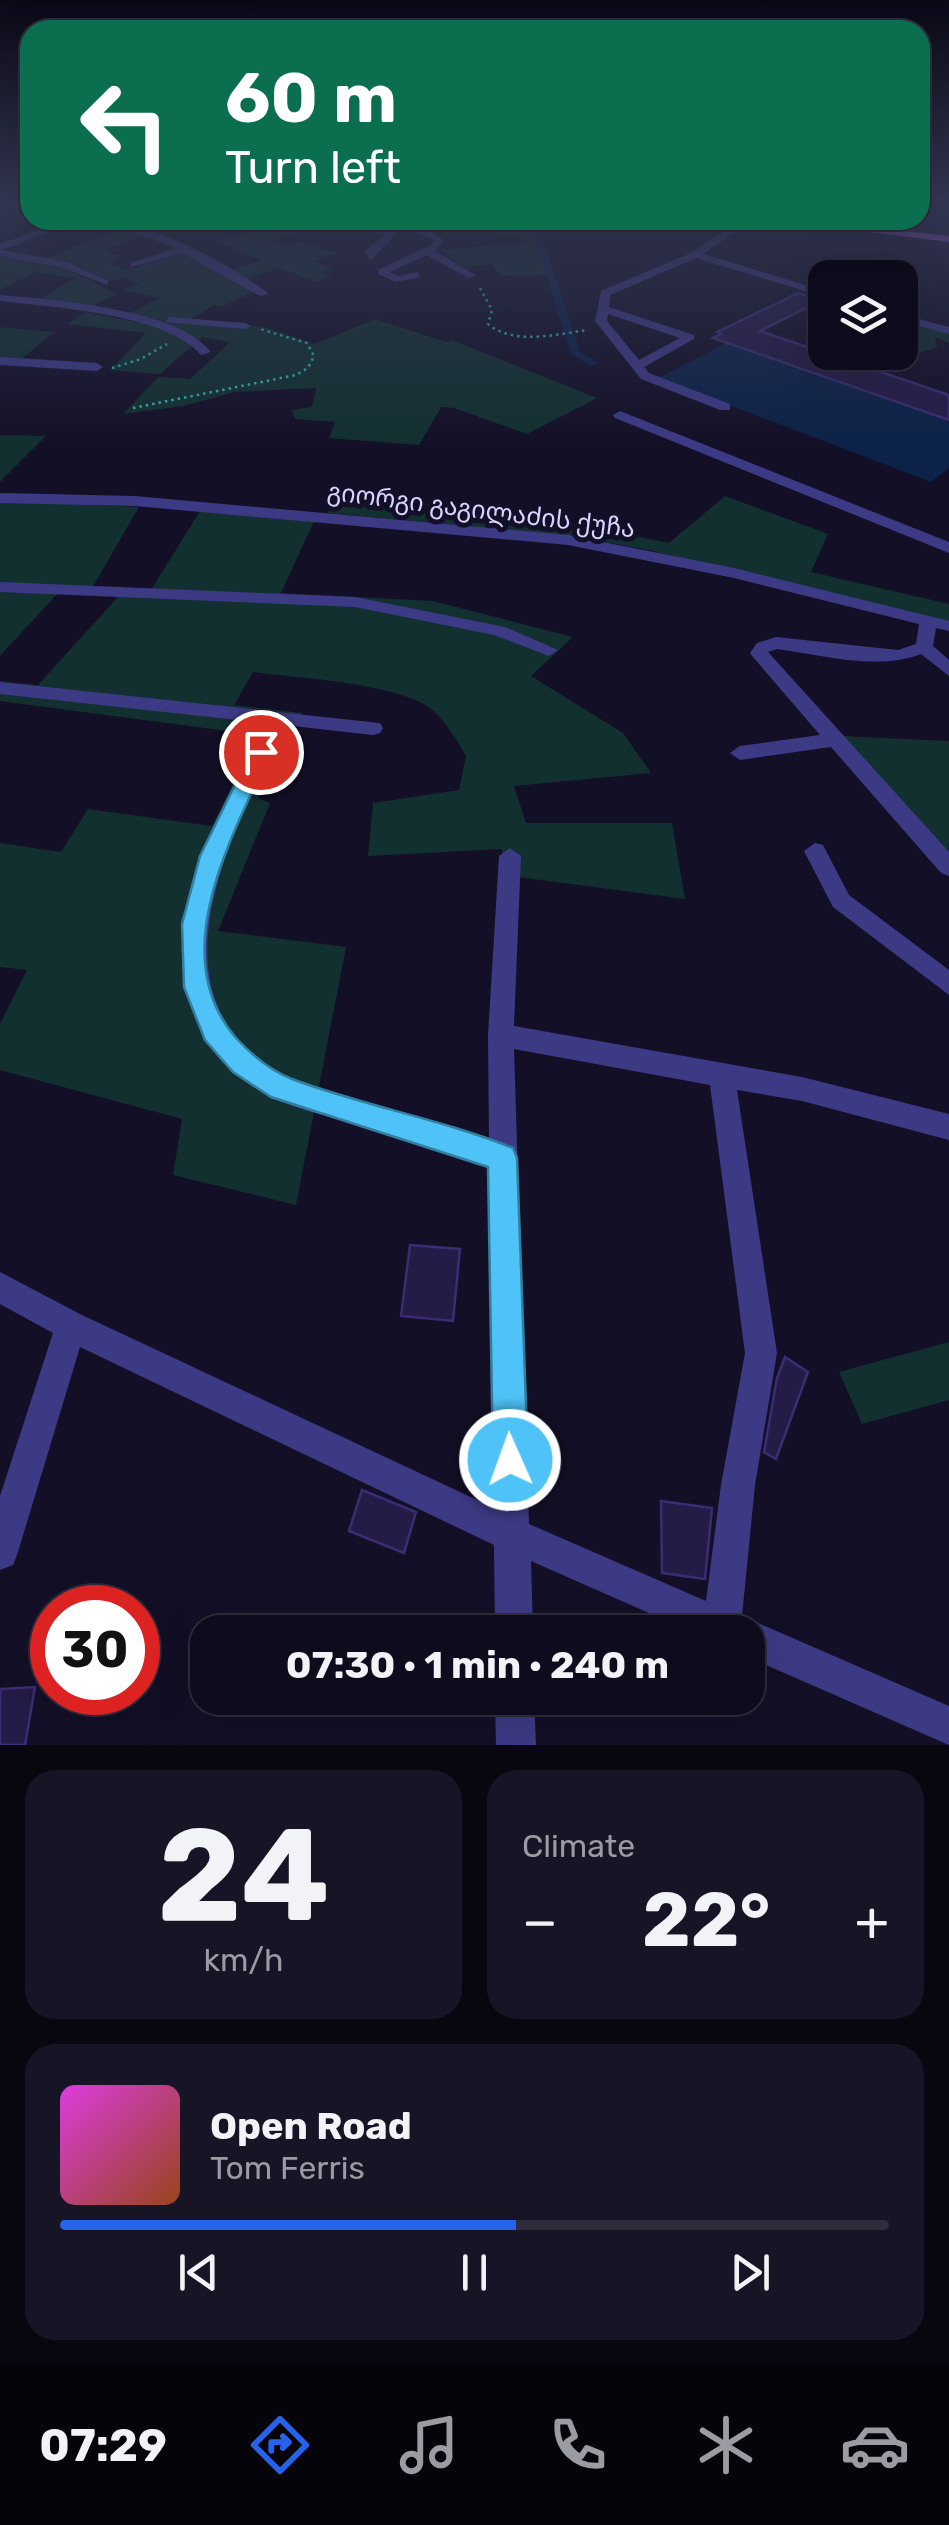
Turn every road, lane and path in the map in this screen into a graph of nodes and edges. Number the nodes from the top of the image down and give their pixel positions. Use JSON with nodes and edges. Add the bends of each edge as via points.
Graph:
{"nodes":[{"id":1,"x":245,"y":283,"type":"edge"},
{"id":2,"x":476,"y":283,"type":"edge"},
{"id":3,"x":628,"y":283,"type":"edge"},
{"id":4,"x":264,"y":294,"type":"dead end"},
{"id":5,"x":0,"y":298,"type":"edge"},
{"id":6,"x":603,"y":309,"type":"junction"},
{"id":7,"x":120,"y":316,"type":"junction"},
{"id":8,"x":918,"y":323,"type":"edge"},
{"id":9,"x":246,"y":326,"type":"joint"},
{"id":10,"x":585,"y":331,"type":"dead end"},
{"id":11,"x":949,"y":331,"type":"edge"},
{"id":12,"x":202,"y":345,"type":"joint"},
{"id":13,"x":0,"y":360,"type":"edge"},
{"id":14,"x":637,"y":366,"type":"junction"},
{"id":15,"x":97,"y":368,"type":"joint"},
{"id":16,"x":725,"y":407,"type":"dead end"},
{"id":17,"x":133,"y":408,"type":"dead end"},
{"id":18,"x":620,"y":415,"type":"dead end"},
{"id":19,"x":8,"y":498,"type":"edge"},
{"id":20,"x":0,"y":516,"type":"edge"},
{"id":21,"x":949,"y":548,"type":"edge"},
{"id":22,"x":0,"y":587,"type":"edge"},
{"id":23,"x":928,"y":622,"type":"junction"},
{"id":24,"x":949,"y":626,"type":"edge"},
{"id":25,"x":924,"y":647,"type":"junction"},
{"id":26,"x":549,"y":650,"type":"dead end"},
{"id":27,"x":949,"y":670,"type":"edge"},
{"id":28,"x":0,"y":688,"type":"edge"},
{"id":29,"x":278,"y":718,"type":"junction"},
{"id":30,"x":373,"y":728,"type":"dead end"},
{"id":31,"x":839,"y":739,"type":"junction"},
{"id":32,"x":740,"y":753,"type":"dead end"},
{"id":33,"x":815,"y":851,"type":"dead end"},
{"id":34,"x":510,"y":856,"type":"dead end"},
{"id":35,"x":949,"y":867,"type":"edge"},
{"id":36,"x":949,"y":984,"type":"edge"},
{"id":37,"x":502,"y":1035,"type":"junction"},
{"id":38,"x":722,"y":1074,"type":"junction"},
{"id":39,"x":949,"y":1127,"type":"edge"},
{"id":40,"x":502,"y":1158,"type":"junction"},
{"id":41,"x":0,"y":1287,"type":"edge"},
{"id":42,"x":71,"y":1326,"type":"junction"},
{"id":43,"x":512,"y":1535,"type":"junction"},
{"id":44,"x":0,"y":1552,"type":"edge"},
{"id":45,"x":514,"y":1615,"type":"edge"},
{"id":46,"x":696,"y":1615,"type":"edge"},
{"id":47,"x":735,"y":1615,"type":"edge"},
{"id":48,"x":765,"y":1645,"type":"edge"},
{"id":49,"x":515,"y":1715,"type":"edge"},
{"id":50,"x":949,"y":1726,"type":"edge"},
{"id":51,"x":516,"y":1745,"type":"edge"}],
"edges":[{"from":1,"to":4,"type":"street"},
{"from":2,"to":10,"type":"path","via":[[497,334]]},
{"from":3,"to":6,"type":"street","via":[[606,293]]},
{"from":5,"to":7,"type":"street"},
{"from":6,"to":14,"type":"street","via":[[600,321]]},
{"from":6,"to":14,"type":"street","via":[[690,336]]},
{"from":7,"to":9,"type":"street"},
{"from":7,"to":12,"type":"street"},
{"from":8,"to":11,"type":"street"},
{"from":9,"to":17,"type":"path","via":[[307,343],[314,356],[308,368]]},
{"from":12,"to":15,"type":"path","via":[[168,344],[125,365]]},
{"from":13,"to":15,"type":"street"},
{"from":14,"to":16,"type":"street","via":[[646,376]]},
{"from":18,"to":21,"type":"street"},
{"from":19,"to":20,"type":"street"},
{"from":19,"to":23,"type":"street","name":"გიორგი გაგილაძის ქუჩა","via":[[134,500],[568,540]]},
{"from":22,"to":26,"type":"street","via":[[355,602],[481,627]]},
{"from":23,"to":24,"type":"street","name":"გიორგი გაგილაძის ქუჩა"},
{"from":23,"to":25,"type":"street"},
{"from":25,"to":27,"type":"street"},
{"from":25,"to":31,"type":"street","via":[[900,656],[763,647],[764,662]]},
{"from":28,"to":29,"type":"street"},
{"from":29,"to":30,"type":"street"},
{"from":29,"to":40,"type":"street","via":[[212,856],[194,924],[196,987],[214,1032],[242,1063],[280,1088]]},
{"from":31,"to":32,"type":"street"},
{"from":31,"to":35,"type":"street"},
{"from":33,"to":36,"type":"street","via":[[841,901]]},
{"from":34,"to":37,"type":"street"},
{"from":37,"to":38,"type":"street"},
{"from":37,"to":40,"type":"street"},
{"from":38,"to":39,"type":"street"},
{"from":38,"to":47,"type":"street","via":[[761,1353],[738,1485]]},
{"from":40,"to":43,"type":"street"},
{"from":41,"to":42,"type":"street"},
{"from":42,"to":43,"type":"street"},
{"from":42,"to":44,"type":"street"},
{"from":43,"to":45,"type":"street"},
{"from":43,"to":46,"type":"street"},
{"from":48,"to":50,"type":"street"},
{"from":49,"to":51,"type":"street"}]}
